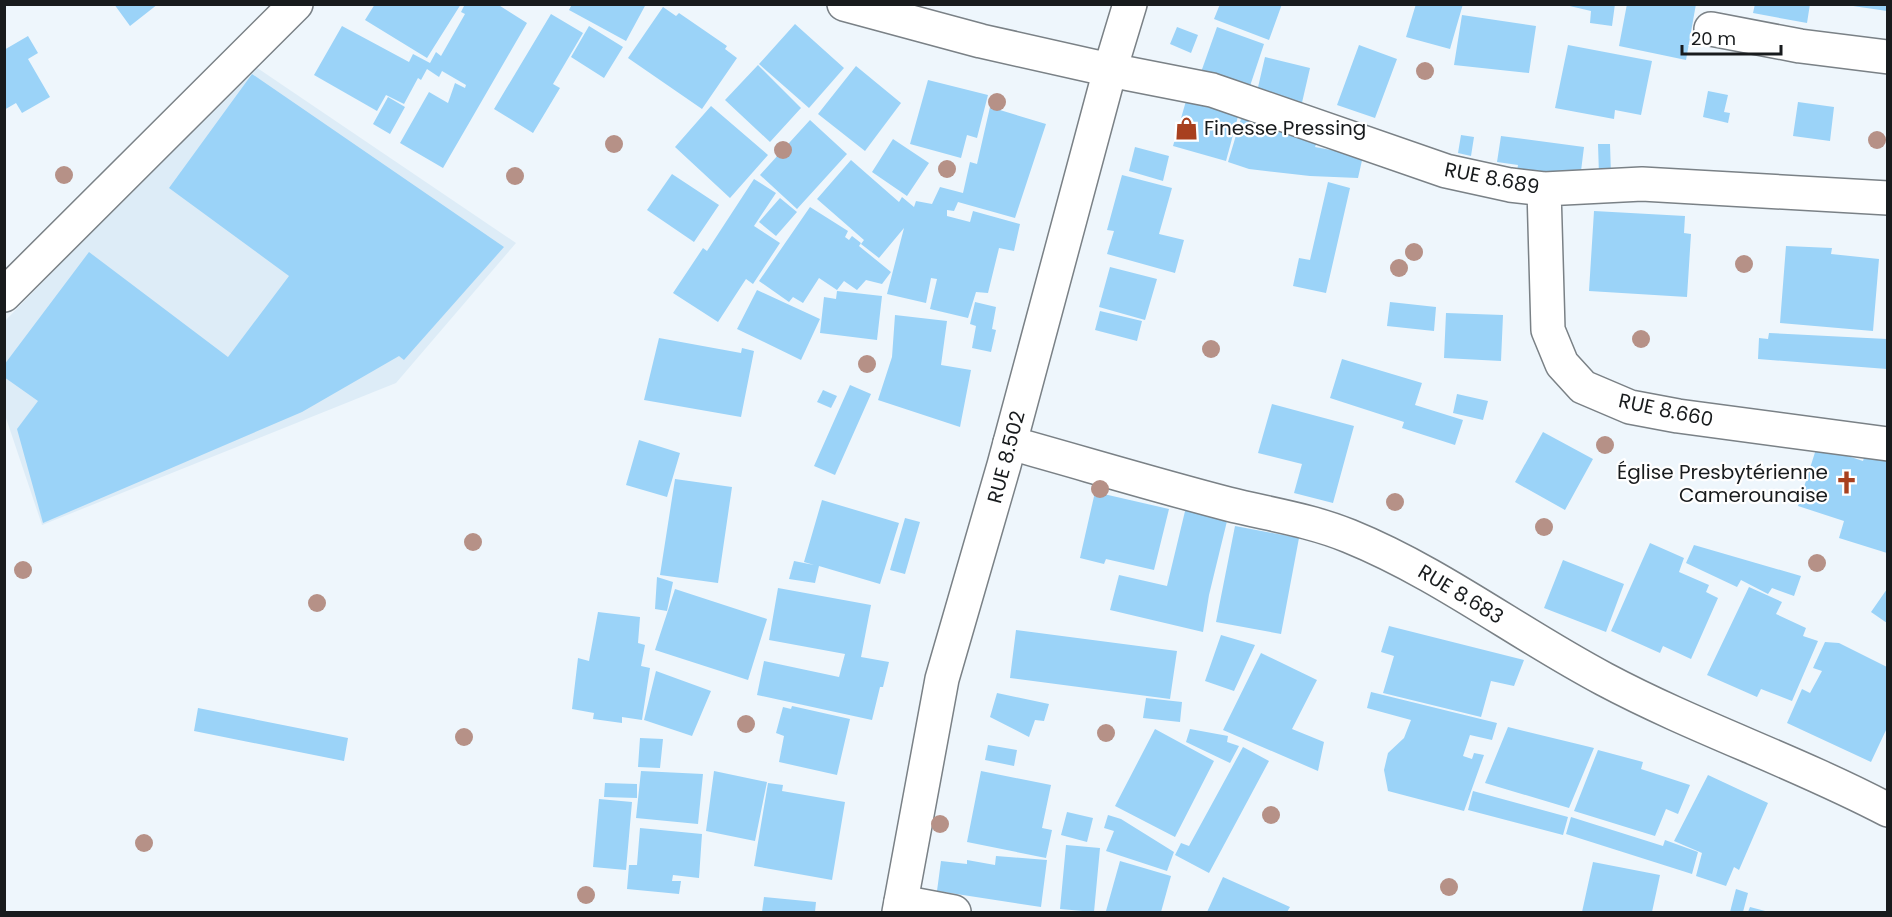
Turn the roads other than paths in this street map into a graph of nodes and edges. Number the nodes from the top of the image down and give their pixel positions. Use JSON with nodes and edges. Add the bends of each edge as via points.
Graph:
{"nodes":[{"id":1,"x":296,"y":4,"type":"edge"},
{"id":2,"x":844,"y":4,"type":"edge"},
{"id":3,"x":1130,"y":4,"type":"edge"},
{"id":4,"x":1712,"y":29,"type":"dead end"},
{"id":5,"x":1887,"y":57,"type":"edge"},
{"id":6,"x":1110,"y":70,"type":"junction"},
{"id":7,"x":1544,"y":189,"type":"junction"},
{"id":8,"x":1887,"y":198,"type":"edge"},
{"id":9,"x":4,"y":295,"type":"edge"},
{"id":10,"x":1010,"y":443,"type":"junction"},
{"id":11,"x":1887,"y":444,"type":"edge"},
{"id":12,"x":1887,"y":810,"type":"edge"},
{"id":13,"x":900,"y":908,"type":"edge"},
{"id":14,"x":954,"y":912,"type":"edge"}],
"edges":[{"from":1,"to":9,"type":"street"},
{"from":2,"to":6,"type":"street","name":"RUE 8.689"},
{"from":3,"to":6,"type":"street","name":"RUE 8.502"},
{"from":4,"to":5,"type":"street"},
{"from":6,"to":7,"type":"street","name":"RUE 8.689","via":[[1212,90],[1446,171]]},
{"from":6,"to":10,"type":"street","name":"RUE 8.502"},
{"from":7,"to":8,"type":"street","name":"RUE 8.689","via":[[1642,184]]},
{"from":7,"to":11,"type":"street","name":"RUE 8.660","via":[[1548,330],[1562,364],[1583,387],[1640,409]]},
{"from":10,"to":12,"type":"street","name":"RUE 8.683","via":[[1347,535],[1447,584],[1602,679]]},
{"from":10,"to":13,"type":"street","name":"RUE 8.502","via":[[942,679]]},
{"from":13,"to":14,"type":"street"}]}
